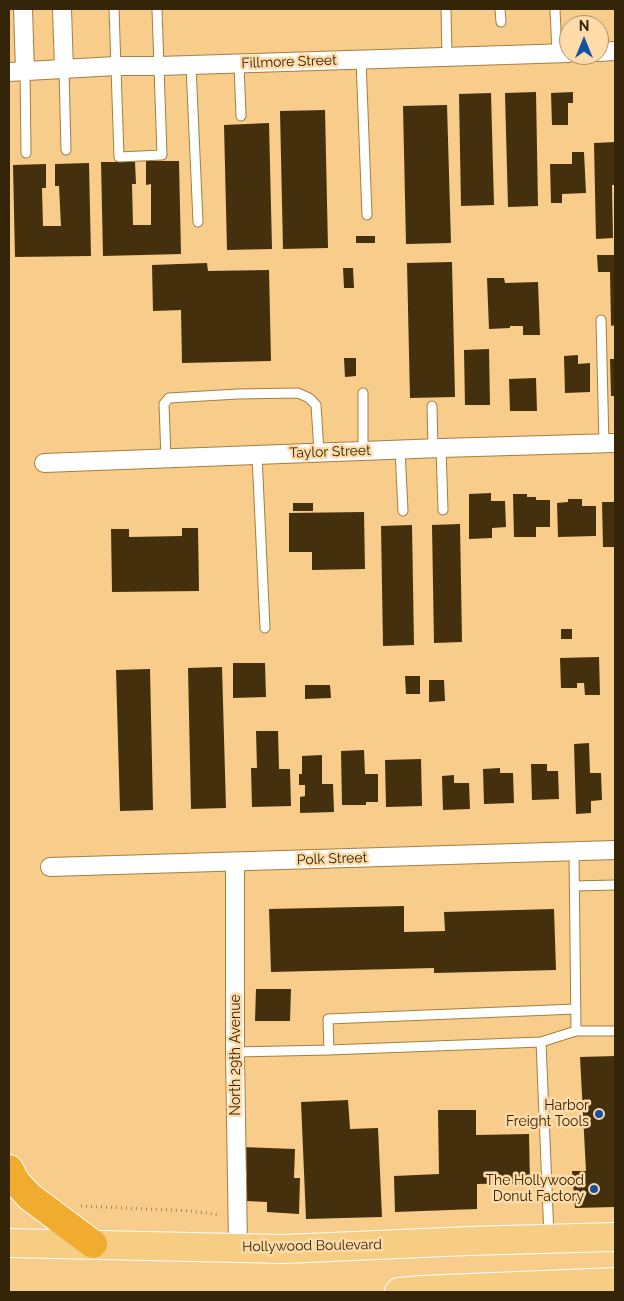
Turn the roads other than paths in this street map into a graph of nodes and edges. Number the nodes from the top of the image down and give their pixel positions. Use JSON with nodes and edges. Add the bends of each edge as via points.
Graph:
{"nodes":[{"id":1,"x":23,"y":9,"type":"edge"},
{"id":2,"x":62,"y":9,"type":"edge"},
{"id":3,"x":114,"y":9,"type":"edge"},
{"id":4,"x":157,"y":9,"type":"edge"},
{"id":5,"x":446,"y":9,"type":"edge"},
{"id":6,"x":500,"y":9,"type":"edge"},
{"id":7,"x":556,"y":9,"type":"edge"},
{"id":8,"x":501,"y":22,"type":"dead end"},
{"id":9,"x":559,"y":28,"type":"edge"},
{"id":10,"x":559,"y":53,"type":"edge"},
{"id":11,"x":447,"y":57,"type":"junction"},
{"id":12,"x":361,"y":60,"type":"junction"},
{"id":13,"x":239,"y":64,"type":"junction"},
{"id":14,"x":116,"y":66,"type":"junction"},
{"id":15,"x":159,"y":66,"type":"junction"},
{"id":16,"x":191,"y":66,"type":"junction"},
{"id":17,"x":64,"y":70,"type":"junction"},
{"id":18,"x":17,"y":71,"type":"edge"},
{"id":19,"x":241,"y":116,"type":"dead end"},
{"id":20,"x":66,"y":150,"type":"dead end"},
{"id":21,"x":26,"y":153,"type":"dead end"},
{"id":22,"x":367,"y":215,"type":"dead end"},
{"id":23,"x":198,"y":222,"type":"dead end"},
{"id":24,"x":601,"y":320,"type":"dead end"},
{"id":25,"x":362,"y":393,"type":"dead end"},
{"id":26,"x":432,"y":406,"type":"dead end"},
{"id":27,"x":609,"y":443,"type":"edge"},
{"id":28,"x":437,"y":448,"type":"junction"},
{"id":29,"x":400,"y":449,"type":"junction"},
{"id":30,"x":362,"y":451,"type":"junction"},
{"id":31,"x":319,"y":452,"type":"junction"},
{"id":32,"x":257,"y":455,"type":"junction"},
{"id":33,"x":166,"y":459,"type":"junction"},
{"id":34,"x":44,"y":463,"type":"dead end"},
{"id":35,"x":443,"y":510,"type":"dead end"},
{"id":36,"x":403,"y":512,"type":"dead end"},
{"id":37,"x":265,"y":628,"type":"dead end"},
{"id":38,"x":615,"y":850,"type":"edge"},
{"id":39,"x":574,"y":852,"type":"junction"},
{"id":40,"x":235,"y":862,"type":"junction"},
{"id":41,"x":50,"y":867,"type":"dead end"},
{"id":42,"x":615,"y":885,"type":"edge"},
{"id":43,"x":574,"y":886,"type":"junction"},
{"id":44,"x":576,"y":1009,"type":"junction"},
{"id":45,"x":615,"y":1031,"type":"edge"},
{"id":46,"x":576,"y":1032,"type":"junction"},
{"id":47,"x":540,"y":1042,"type":"junction"},
{"id":48,"x":329,"y":1050,"type":"junction"},
{"id":49,"x":235,"y":1052,"type":"junction"},
{"id":50,"x":9,"y":1169,"type":"edge"},
{"id":51,"x":615,"y":1237,"type":"edge"},
{"id":52,"x":549,"y":1239,"type":"junction"},
{"id":53,"x":9,"y":1243,"type":"edge"},
{"id":54,"x":93,"y":1244,"type":"junction"},
{"id":55,"x":238,"y":1247,"type":"junction"},
{"id":56,"x":612,"y":1286,"type":"edge"},
{"id":57,"x":511,"y":1289,"type":"edge"},
{"id":58,"x":399,"y":1292,"type":"edge"}],
"edges":[{"from":1,"to":18,"type":"street"},
{"from":2,"to":17,"type":"street"},
{"from":3,"to":14,"type":"lane"},
{"from":4,"to":15,"type":"lane"},
{"from":5,"to":11,"type":"lane"},
{"from":6,"to":8,"type":"lane"},
{"from":7,"to":9,"type":"lane"},
{"from":10,"to":11,"type":"street","name":"Fillmore Street"},
{"from":11,"to":12,"type":"street","name":"Fillmore Street"},
{"from":12,"to":13,"type":"street","name":"Fillmore Street"},
{"from":12,"to":22,"type":"lane"},
{"from":13,"to":16,"type":"street","name":"Fillmore Street"},
{"from":13,"to":19,"type":"lane"},
{"from":14,"to":15,"type":"street","name":"Fillmore Street"},
{"from":14,"to":15,"type":"lane","via":[[119,156],[162,155]]},
{"from":14,"to":17,"type":"street","name":"Fillmore Street"},
{"from":15,"to":16,"type":"street","name":"Fillmore Street"},
{"from":16,"to":23,"type":"lane"},
{"from":17,"to":18,"type":"street","name":"Fillmore Street"},
{"from":17,"to":20,"type":"lane"},
{"from":18,"to":21,"type":"lane"},
{"from":24,"to":27,"type":"lane"},
{"from":25,"to":30,"type":"lane"},
{"from":26,"to":28,"type":"lane"},
{"from":27,"to":28,"type":"street","name":"Taylor Street"},
{"from":28,"to":29,"type":"street","name":"Taylor Street"},
{"from":28,"to":35,"type":"lane"},
{"from":29,"to":30,"type":"street","name":"Taylor Street"},
{"from":29,"to":36,"type":"lane"},
{"from":30,"to":31,"type":"street","name":"Taylor Street"},
{"from":31,"to":32,"type":"street","name":"Taylor Street"},
{"from":31,"to":33,"type":"lane","via":[[316,406],[309,398],[298,393],[205,396],[169,398],[164,404]]},
{"from":32,"to":33,"type":"street","name":"Taylor Street"},
{"from":32,"to":37,"type":"lane"},
{"from":33,"to":34,"type":"street","name":"Taylor Street"},
{"from":38,"to":39,"type":"street","name":"Polk Street"},
{"from":39,"to":40,"type":"street","name":"Polk Street"},
{"from":39,"to":43,"type":"lane"},
{"from":40,"to":41,"type":"street","name":"Polk Street"},
{"from":40,"to":49,"type":"street","name":"North 29th Avenue"},
{"from":42,"to":43,"type":"lane"},
{"from":43,"to":44,"type":"lane"},
{"from":44,"to":46,"type":"lane"},
{"from":44,"to":48,"type":"lane","via":[[328,1019]]},
{"from":45,"to":46,"type":"lane"},
{"from":46,"to":47,"type":"lane"},
{"from":47,"to":48,"type":"lane"},
{"from":47,"to":52,"type":"lane"},
{"from":48,"to":49,"type":"lane"},
{"from":49,"to":55,"type":"street","name":"North 29th Avenue"},
{"from":50,"to":54,"type":"highway","via":[[30,1197]]},
{"from":51,"to":52,"type":"main road","name":"Hollywood Boulevard"},
{"from":52,"to":55,"type":"main road","name":"Hollywood Boulevard","via":[[285,1249]]},
{"from":53,"to":54,"type":"main road","name":"Hollywood Boulevard"},
{"from":54,"to":55,"type":"main road","name":"Hollywood Boulevard"},
{"from":56,"to":57,"type":"main road"},
{"from":57,"to":58,"type":"main road"}]}
